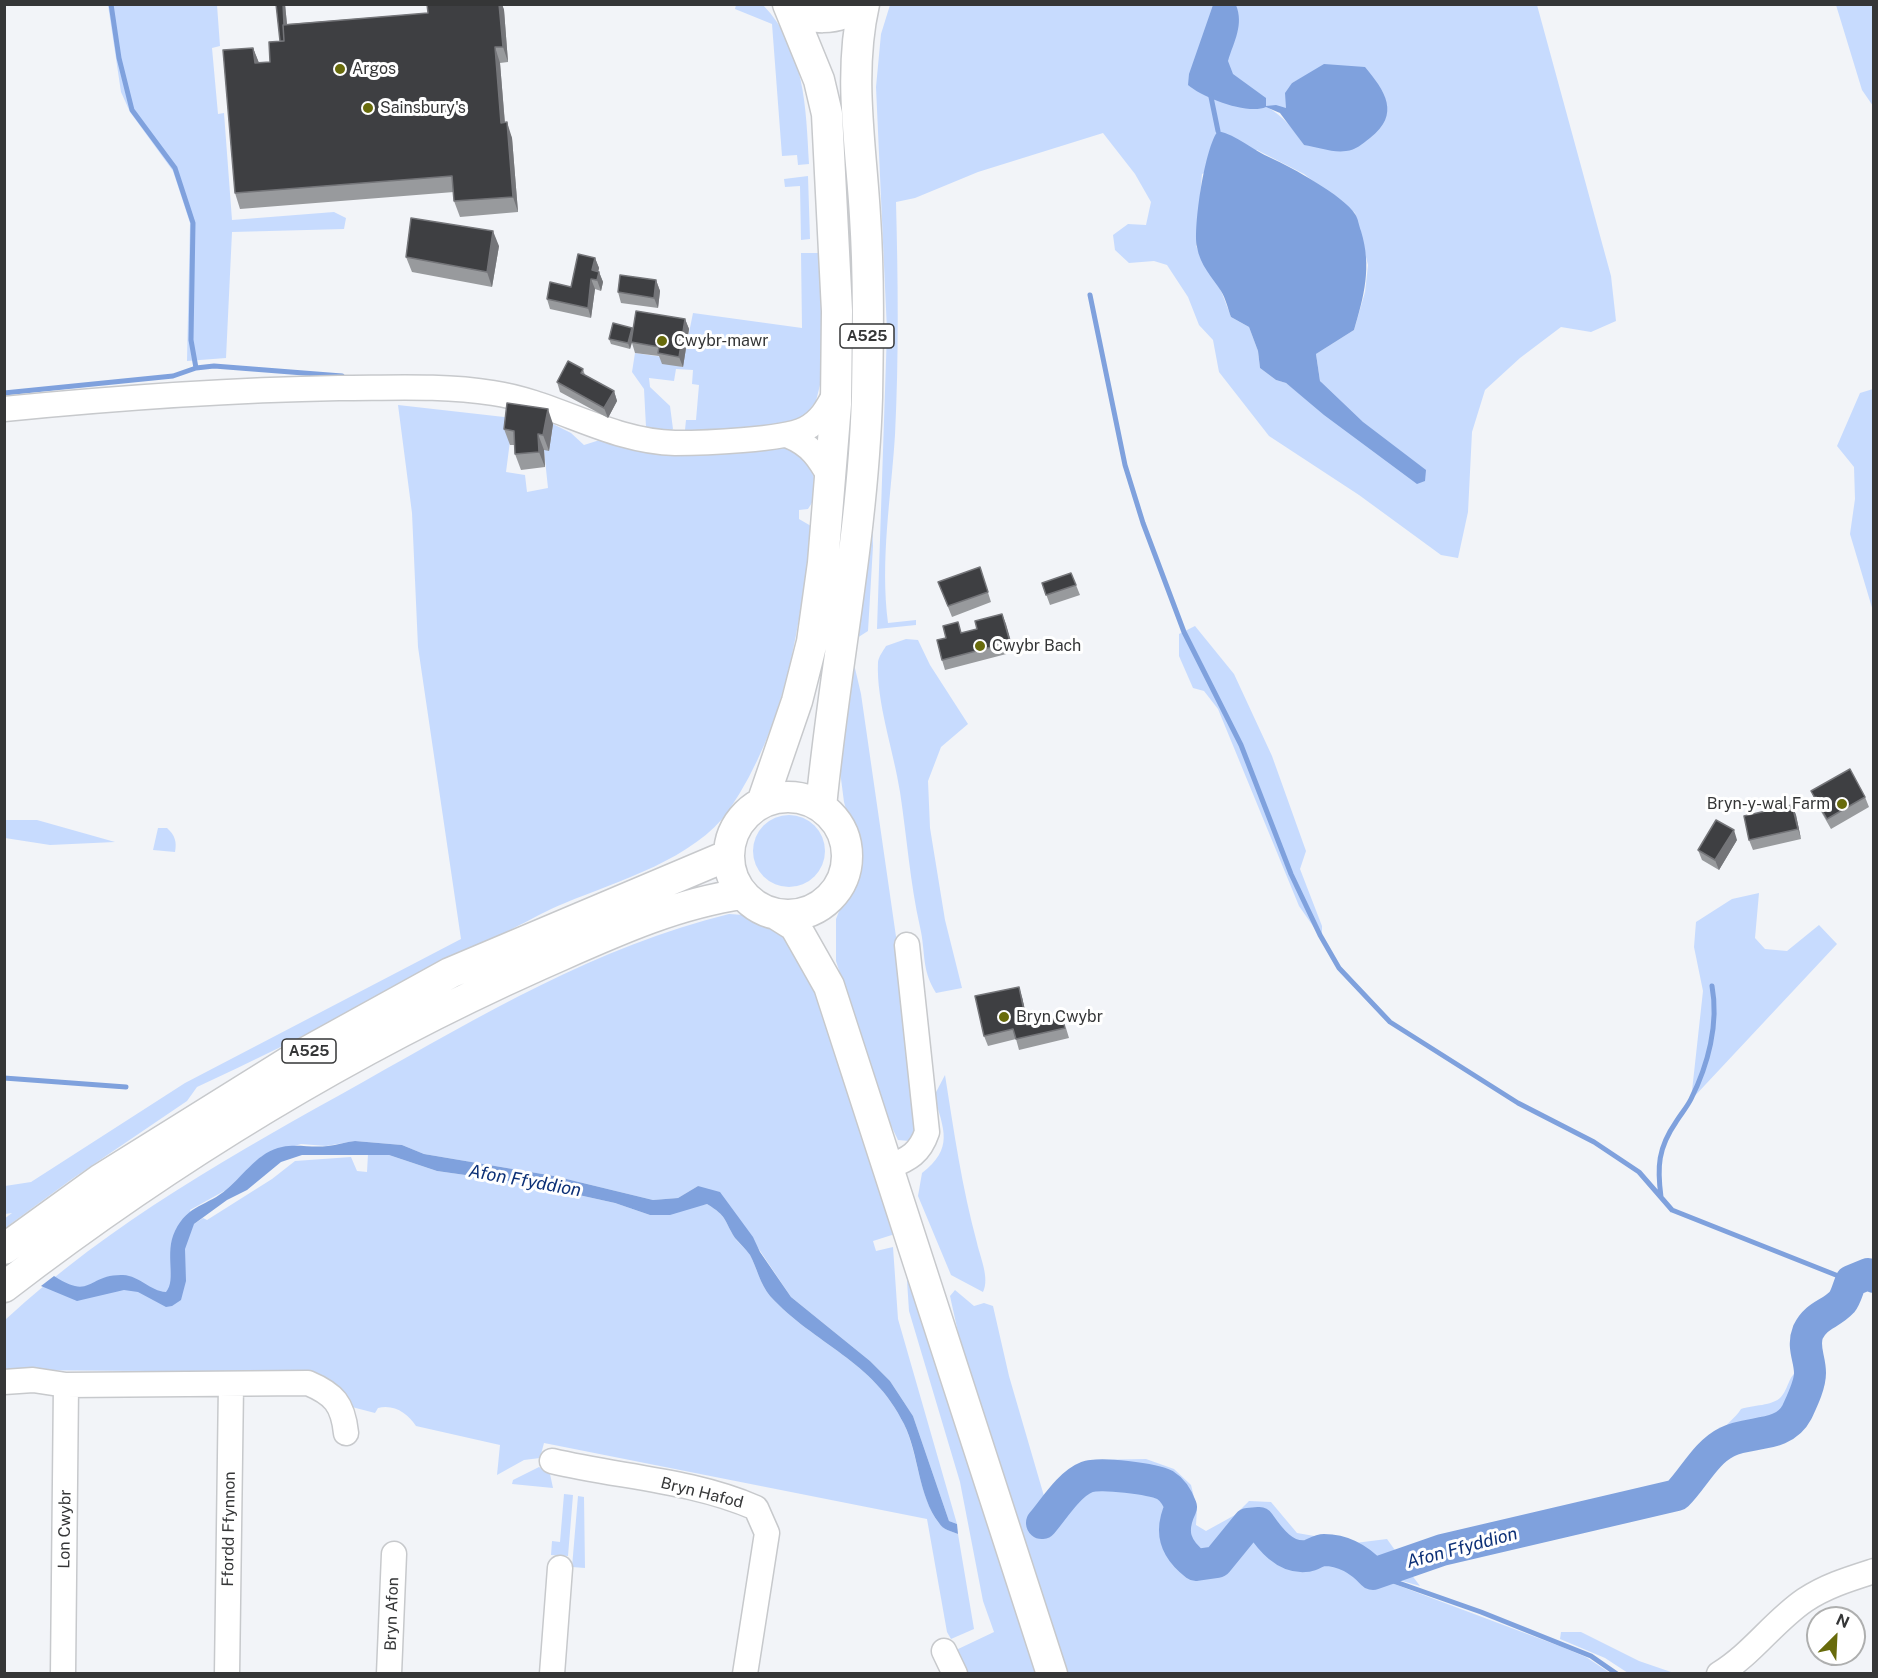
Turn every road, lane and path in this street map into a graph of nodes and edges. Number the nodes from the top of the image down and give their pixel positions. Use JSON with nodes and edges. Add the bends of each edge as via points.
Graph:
{"nodes":[{"id":1,"x":788,"y":4,"type":"edge"},
{"id":2,"x":858,"y":4,"type":"edge"},
{"id":3,"x":864,"y":4,"type":"edge"},
{"id":4,"x":836,"y":392,"type":"junction"},
{"id":5,"x":4,"y":409,"type":"edge"},
{"id":6,"x":789,"y":436,"type":"junction"},
{"id":7,"x":831,"y":479,"type":"junction"},
{"id":8,"x":762,"y":803,"type":"junction"},
{"id":9,"x":821,"y":807,"type":"junction"},
{"id":10,"x":729,"y":855,"type":"junction"},
{"id":11,"x":743,"y":894,"type":"junction"},
{"id":12,"x":819,"y":907,"type":"junction"},
{"id":13,"x":776,"y":914,"type":"junction"},
{"id":14,"x":907,"y":945,"type":"dead end"},
{"id":15,"x":829,"y":986,"type":"junction"},
{"id":16,"x":890,"y":1167,"type":"junction"},
{"id":17,"x":4,"y":1249,"type":"edge"},
{"id":18,"x":4,"y":1287,"type":"edge"},
{"id":19,"x":4,"y":1382,"type":"edge"},
{"id":20,"x":231,"y":1384,"type":"junction"},
{"id":21,"x":66,"y":1385,"type":"junction"},
{"id":22,"x":351,"y":1422,"type":"dead end"},
{"id":23,"x":564,"y":1471,"type":"dead end"},
{"id":24,"x":393,"y":1554,"type":"dead end"},
{"id":25,"x":560,"y":1568,"type":"dead end"},
{"id":26,"x":1874,"y":1571,"type":"edge"},
{"id":27,"x":413,"y":1575,"type":"dead end"},
{"id":28,"x":393,"y":1595,"type":"junction"},
{"id":29,"x":63,"y":1674,"type":"edge"},
{"id":30,"x":227,"y":1674,"type":"edge"},
{"id":31,"x":389,"y":1674,"type":"edge"},
{"id":32,"x":552,"y":1674,"type":"edge"},
{"id":33,"x":745,"y":1674,"type":"edge"},
{"id":34,"x":1052,"y":1674,"type":"edge"},
{"id":35,"x":1719,"y":1674,"type":"edge"}],
"edges":[{"from":1,"to":2,"type":"main road","number":"A525","via":[[809,16],[835,17]]},
{"from":1,"to":4,"type":"main road","number":"A525","via":[[819,80],[827,114],[836,287]]},
{"from":3,"to":9,"type":"main road","number":"A525","via":[[855,67],[866,218],[867,398],[854,562]]},
{"from":4,"to":6,"type":"street","via":[[824,414]]},
{"from":4,"to":7,"type":"main road","number":"A525"},
{"from":5,"to":6,"type":"street","via":[[127,397],[411,387],[492,393],[535,402],[627,436],[674,443]]},
{"from":6,"to":7,"type":"street","via":[[816,453]]},
{"from":7,"to":8,"type":"main road","number":"A525","via":[[812,642],[797,702]]},
{"from":8,"to":9,"type":"main road","via":[[782,797],[802,799]]},
{"from":8,"to":10,"type":"main road","via":[[741,821]]},
{"from":9,"to":12,"type":"main road","via":[[836,821],[847,846],[847,867],[841,883]]},
{"from":10,"to":11,"type":"main road","via":[[733,876]]},
{"from":10,"to":17,"type":"main road","number":"A525","via":[[450,973],[287,1063],[120,1167]]},
{"from":11,"to":13,"type":"main road","via":[[757,906]]},
{"from":11,"to":18,"type":"main road","number":"A525","via":[[706,899],[625,927],[500,982],[411,1027],[243,1121],[83,1226]]},
{"from":12,"to":13,"type":"main road","via":[[800,914]]},
{"from":12,"to":15,"type":"main road"},
{"from":13,"to":15,"type":"main road","via":[[795,926]]},
{"from":14,"to":16,"type":"street","via":[[927,1131],[912,1158]]},
{"from":15,"to":16,"type":"main road"},
{"from":16,"to":34,"type":"main road"},
{"from":19,"to":21,"type":"street","via":[[33,1380]]},
{"from":20,"to":21,"type":"street"},
{"from":20,"to":22,"type":"street","via":[[308,1383],[336,1400]]},
{"from":20,"to":30,"type":"street","name":"Ffordd Ffynnon"},
{"from":21,"to":29,"type":"street","name":"Lon Cwybr"},
{"from":23,"to":33,"type":"street","name":"Bryn Hafod","via":[[687,1487],[756,1508],[767,1533]]},
{"from":24,"to":28,"type":"street","name":"Bryn Afon"},
{"from":25,"to":32,"type":"street","via":[[567,1610]]},
{"from":26,"to":35,"type":"street","via":[[1835,1583],[1804,1601]]},
{"from":27,"to":28,"type":"street","via":[[400,1576]]},
{"from":28,"to":31,"type":"street","name":"Bryn Afon"}]}
